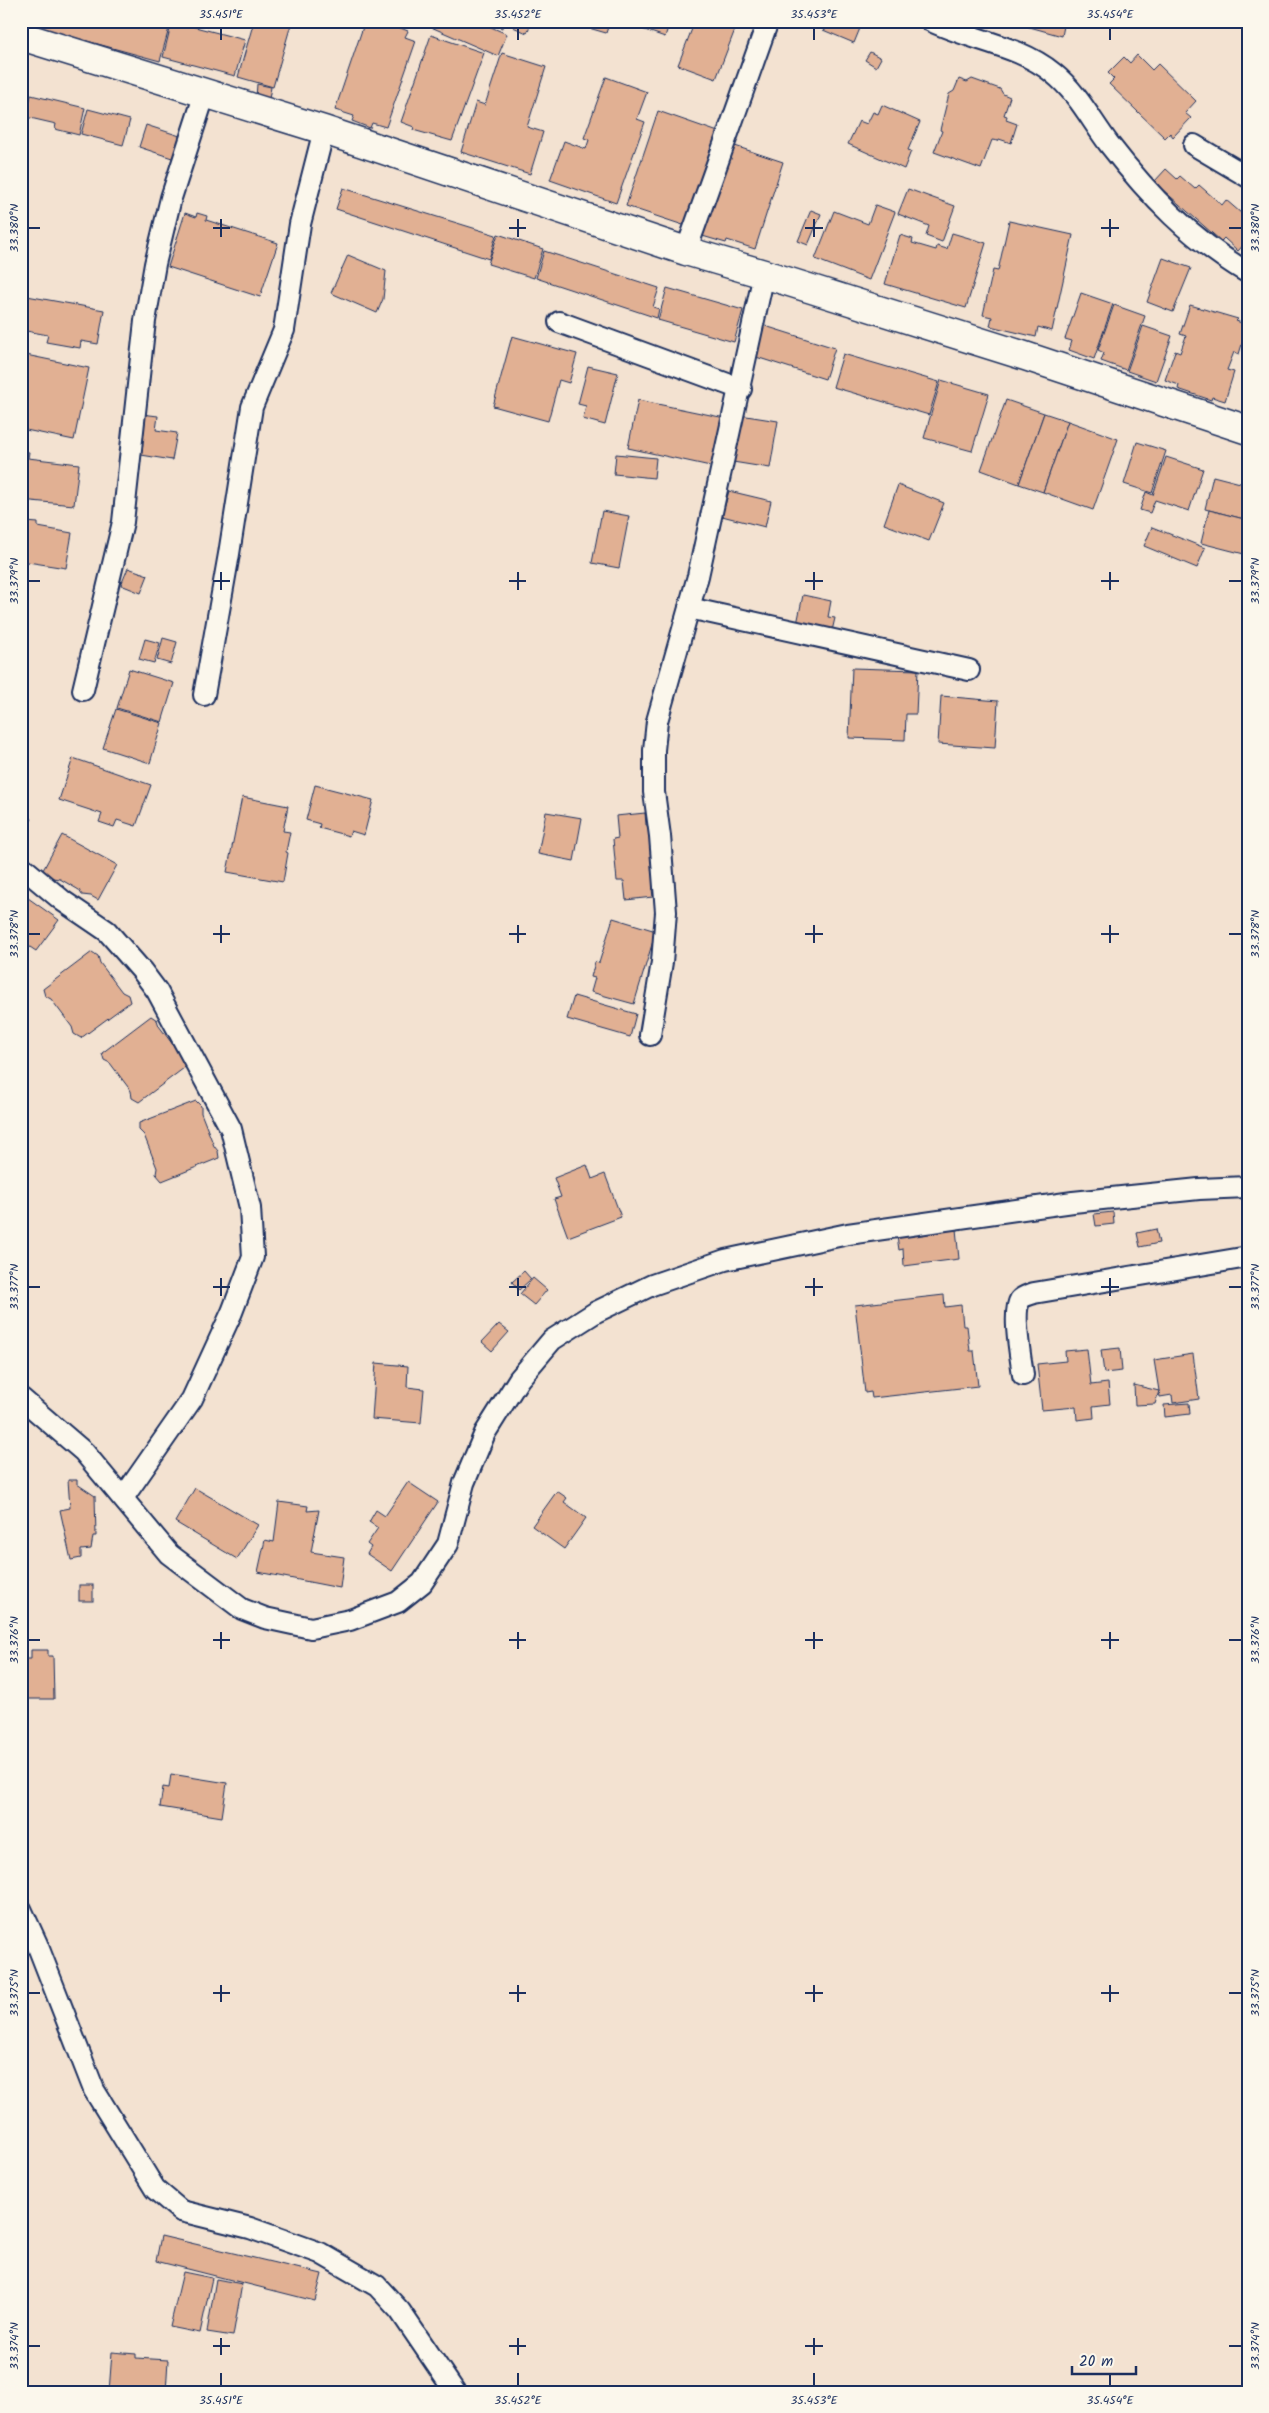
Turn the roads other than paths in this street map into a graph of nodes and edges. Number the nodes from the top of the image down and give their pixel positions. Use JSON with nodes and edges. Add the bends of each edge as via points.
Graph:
{"nodes":[{"id":1,"x":768,"y":21,"type":"edge"},
{"id":2,"x":931,"y":21,"type":"edge"},
{"id":3,"x":21,"y":36,"type":"edge"},
{"id":4,"x":205,"y":93,"type":"junction"},
{"id":5,"x":324,"y":130,"type":"junction"},
{"id":6,"x":1194,"y":145,"type":"dead end"},
{"id":7,"x":1248,"y":177,"type":"edge"},
{"id":8,"x":686,"y":251,"type":"junction"},
{"id":9,"x":1248,"y":273,"type":"edge"},
{"id":10,"x":764,"y":274,"type":"junction"},
{"id":11,"x":559,"y":322,"type":"dead end"},
{"id":12,"x":741,"y":389,"type":"junction"},
{"id":13,"x":1248,"y":430,"type":"edge"},
{"id":14,"x":689,"y":608,"type":"junction"},
{"id":15,"x":970,"y":670,"type":"dead end"},
{"id":16,"x":83,"y":690,"type":"dead end"},
{"id":17,"x":204,"y":695,"type":"dead end"},
{"id":18,"x":21,"y":866,"type":"edge"},
{"id":19,"x":650,"y":1035,"type":"dead end"},
{"id":20,"x":1248,"y":1187,"type":"edge"},
{"id":21,"x":1248,"y":1257,"type":"edge"},
{"id":22,"x":1023,"y":1376,"type":"dead end"},
{"id":23,"x":21,"y":1398,"type":"edge"},
{"id":24,"x":123,"y":1498,"type":"junction"},
{"id":25,"x":21,"y":1909,"type":"edge"},
{"id":26,"x":455,"y":2392,"type":"edge"}],
"edges":[{"from":1,"to":8,"type":"street"},
{"from":2,"to":9,"type":"street","via":[[1012,51],[1052,72],[1069,87],[1123,162],[1179,224]]},
{"from":3,"to":4,"type":"main road"},
{"from":4,"to":5,"type":"main road"},
{"from":4,"to":16,"type":"street","via":[[171,198],[155,264],[145,321],[123,522]]},
{"from":5,"to":8,"type":"main road"},
{"from":5,"to":17,"type":"street","via":[[300,224],[284,330],[252,407]]},
{"from":6,"to":7,"type":"street"},
{"from":8,"to":10,"type":"main road"},
{"from":10,"to":12,"type":"street"},
{"from":10,"to":13,"type":"main road"},
{"from":11,"to":12,"type":"street"},
{"from":12,"to":14,"type":"street"},
{"from":14,"to":15,"type":"street"},
{"from":14,"to":19,"type":"street","via":[[657,721],[654,750],[654,792],[666,912]]},
{"from":18,"to":24,"type":"street","via":[[106,931],[157,991],[231,1129],[250,1208],[253,1257],[232,1312],[192,1399]]},
{"from":20,"to":24,"type":"street","via":[[1074,1202],[838,1236],[725,1260],[652,1285],[604,1308],[552,1340],[520,1379],[484,1433],[464,1483],[448,1544],[422,1583],[398,1602],[350,1620],[311,1628],[265,1618],[242,1609],[169,1554]]},
{"from":21,"to":22,"type":"street","via":[[1023,1297],[1017,1318]]},
{"from":23,"to":24,"type":"street","via":[[84,1452]]},
{"from":25,"to":26,"type":"street","via":[[94,2090],[155,2189],[181,2211],[250,2228],[320,2253],[377,2286],[400,2311]]}]}
